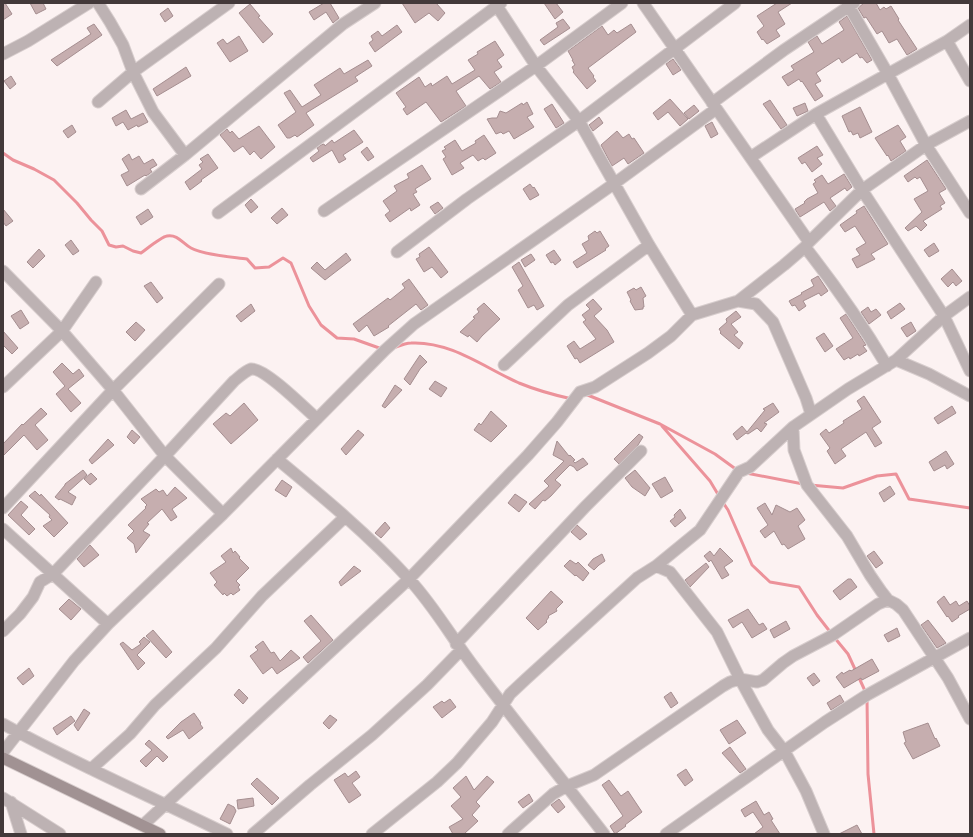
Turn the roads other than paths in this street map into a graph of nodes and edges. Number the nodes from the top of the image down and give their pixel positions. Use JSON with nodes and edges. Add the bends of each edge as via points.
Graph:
{"nodes":[{"id":1,"x":89,"y":3,"type":"edge"},
{"id":2,"x":98,"y":3,"type":"edge"},
{"id":3,"x":229,"y":3,"type":"edge"},
{"id":4,"x":375,"y":3,"type":"edge"},
{"id":5,"x":622,"y":3,"type":"edge"},
{"id":6,"x":643,"y":3,"type":"edge"},
{"id":7,"x":735,"y":3,"type":"edge"},
{"id":8,"x":498,"y":4,"type":"edge"},
{"id":9,"x":850,"y":4,"type":"edge"},
{"id":10,"x":970,"y":25,"type":"edge"},
{"id":11,"x":947,"y":41,"type":"junction"},
{"id":12,"x":675,"y":48,"type":"junction"},
{"id":13,"x":3,"y":54,"type":"edge"},
{"id":14,"x":536,"y":66,"type":"junction"},
{"id":15,"x":133,"y":72,"type":"junction"},
{"id":16,"x":888,"y":74,"type":"junction"},
{"id":17,"x":970,"y":81,"type":"edge"},
{"id":18,"x":98,"y":102,"type":"dead end"},
{"id":19,"x":714,"y":106,"type":"junction"},
{"id":20,"x":816,"y":114,"type":"junction"},
{"id":21,"x":578,"y":121,"type":"junction"},
{"id":22,"x":970,"y":121,"type":"edge"},
{"id":23,"x":926,"y":145,"type":"junction"},
{"id":24,"x":185,"y":155,"type":"junction"},
{"id":25,"x":751,"y":157,"type":"junction"},
{"id":26,"x":614,"y":183,"type":"junction"},
{"id":27,"x":141,"y":189,"type":"dead end"},
{"id":28,"x":862,"y":190,"type":"junction"},
{"id":29,"x":324,"y":211,"type":"dead end"},
{"id":30,"x":218,"y":213,"type":"dead end"},
{"id":31,"x":970,"y":213,"type":"edge"},
{"id":32,"x":649,"y":245,"type":"junction"},
{"id":33,"x":807,"y":245,"type":"junction"},
{"id":34,"x":396,"y":252,"type":"dead end"},
{"id":35,"x":3,"y":271,"type":"edge"},
{"id":36,"x":96,"y":282,"type":"dead end"},
{"id":37,"x":219,"y":284,"type":"dead end"},
{"id":38,"x":970,"y":297,"type":"edge"},
{"id":39,"x":738,"y":301,"type":"junction"},
{"id":40,"x":692,"y":315,"type":"junction"},
{"id":41,"x":944,"y":316,"type":"junction"},
{"id":42,"x":62,"y":331,"type":"junction"},
{"id":43,"x":892,"y":363,"type":"junction"},
{"id":44,"x":504,"y":364,"type":"dead end"},
{"id":45,"x":970,"y":371,"type":"edge"},
{"id":46,"x":3,"y":387,"type":"edge"},
{"id":47,"x":113,"y":390,"type":"junction"},
{"id":48,"x":970,"y":396,"type":"edge"},
{"id":49,"x":811,"y":414,"type":"junction"},
{"id":50,"x":317,"y":419,"type":"junction"},
{"id":51,"x":793,"y":427,"type":"junction"},
{"id":52,"x":641,"y":451,"type":"dead end"},
{"id":53,"x":165,"y":456,"type":"junction"},
{"id":54,"x":277,"y":459,"type":"junction"},
{"id":55,"x":3,"y":508,"type":"edge"},
{"id":56,"x":223,"y":514,"type":"junction"},
{"id":57,"x":345,"y":516,"type":"junction"},
{"id":58,"x":3,"y":529,"type":"edge"},
{"id":59,"x":656,"y":566,"type":"junction"},
{"id":60,"x":53,"y":574,"type":"junction"},
{"id":61,"x":409,"y":579,"type":"junction"},
{"id":62,"x":888,"y":600,"type":"junction"},
{"id":63,"x":108,"y":624,"type":"junction"},
{"id":64,"x":3,"y":631,"type":"edge"},
{"id":65,"x":970,"y":638,"type":"edge"},
{"id":66,"x":459,"y":647,"type":"junction"},
{"id":67,"x":935,"y":658,"type":"junction"},
{"id":68,"x":740,"y":679,"type":"junction"},
{"id":69,"x":503,"y":705,"type":"junction"},
{"id":70,"x":970,"y":719,"type":"edge"},
{"id":71,"x":3,"y":724,"type":"edge"},
{"id":72,"x":18,"y":732,"type":"junction"},
{"id":73,"x":3,"y":752,"type":"edge"},
{"id":74,"x":785,"y":752,"type":"junction"},
{"id":75,"x":3,"y":758,"type":"edge"},
{"id":76,"x":91,"y":768,"type":"junction"},
{"id":77,"x":567,"y":786,"type":"junction"},
{"id":78,"x":7,"y":800,"type":"edge"},
{"id":79,"x":166,"y":804,"type":"junction"},
{"id":80,"x":143,"y":825,"type":"junction"},
{"id":81,"x":21,"y":834,"type":"edge"},
{"id":82,"x":60,"y":834,"type":"edge"},
{"id":83,"x":160,"y":834,"type":"edge"},
{"id":84,"x":227,"y":834,"type":"edge"},
{"id":85,"x":253,"y":834,"type":"edge"},
{"id":86,"x":372,"y":834,"type":"edge"},
{"id":87,"x":508,"y":834,"type":"edge"},
{"id":88,"x":604,"y":834,"type":"edge"},
{"id":89,"x":666,"y":834,"type":"edge"},
{"id":90,"x":824,"y":834,"type":"edge"}],
"edges":[{"from":1,"to":13,"type":"street"},
{"from":2,"to":15,"type":"street","via":[[123,45]]},
{"from":3,"to":15,"type":"street"},
{"from":4,"to":24,"type":"street","via":[[343,24]]},
{"from":5,"to":14,"type":"street"},
{"from":6,"to":12,"type":"street"},
{"from":7,"to":12,"type":"street"},
{"from":8,"to":14,"type":"street"},
{"from":8,"to":30,"type":"street"},
{"from":9,"to":16,"type":"street"},
{"from":9,"to":19,"type":"street","via":[[784,50]]},
{"from":10,"to":11,"type":"street"},
{"from":11,"to":16,"type":"street"},
{"from":11,"to":17,"type":"street"},
{"from":12,"to":19,"type":"street"},
{"from":12,"to":21,"type":"street"},
{"from":14,"to":21,"type":"street"},
{"from":14,"to":29,"type":"street"},
{"from":15,"to":18,"type":"street"},
{"from":15,"to":24,"type":"street","via":[[153,112]]},
{"from":16,"to":20,"type":"street"},
{"from":16,"to":23,"type":"street"},
{"from":19,"to":25,"type":"street"},
{"from":19,"to":26,"type":"street"},
{"from":20,"to":25,"type":"street"},
{"from":20,"to":28,"type":"street"},
{"from":21,"to":26,"type":"street"},
{"from":21,"to":34,"type":"street"},
{"from":22,"to":23,"type":"street"},
{"from":23,"to":28,"type":"street"},
{"from":23,"to":31,"type":"street"},
{"from":24,"to":27,"type":"street"},
{"from":25,"to":33,"type":"street"},
{"from":26,"to":32,"type":"street"},
{"from":26,"to":50,"type":"street","via":[[414,324]]},
{"from":28,"to":33,"type":"street"},
{"from":28,"to":41,"type":"street"},
{"from":32,"to":40,"type":"street"},
{"from":32,"to":44,"type":"street","via":[[568,305]]},
{"from":33,"to":39,"type":"street"},
{"from":33,"to":43,"type":"street","via":[[867,332]]},
{"from":35,"to":42,"type":"street"},
{"from":36,"to":42,"type":"street"},
{"from":37,"to":47,"type":"street"},
{"from":38,"to":41,"type":"street"},
{"from":39,"to":40,"type":"street"},
{"from":39,"to":49,"type":"street","via":[[756,304],[773,322]]},
{"from":40,"to":61,"type":"street","via":[[671,336],[648,353],[596,387],[580,392],[528,455]]},
{"from":41,"to":43,"type":"street"},
{"from":41,"to":45,"type":"street"},
{"from":42,"to":46,"type":"street"},
{"from":42,"to":47,"type":"street"},
{"from":43,"to":48,"type":"street","via":[[929,374]]},
{"from":43,"to":49,"type":"street"},
{"from":47,"to":53,"type":"street"},
{"from":47,"to":55,"type":"street"},
{"from":49,"to":51,"type":"street"},
{"from":50,"to":53,"type":"street","via":[[270,377],[253,369],[234,381]]},
{"from":50,"to":54,"type":"street"},
{"from":51,"to":59,"type":"street","via":[[750,467],[739,472],[700,530]]},
{"from":51,"to":62,"type":"street","via":[[794,450],[807,485],[847,536]]},
{"from":52,"to":66,"type":"street","via":[[585,507]]},
{"from":53,"to":56,"type":"street"},
{"from":53,"to":60,"type":"street"},
{"from":54,"to":56,"type":"street"},
{"from":54,"to":57,"type":"street"},
{"from":56,"to":63,"type":"street"},
{"from":57,"to":61,"type":"street"},
{"from":57,"to":76,"type":"street","via":[[262,596],[216,648],[155,705],[130,734]]},
{"from":58,"to":60,"type":"street"},
{"from":59,"to":68,"type":"street","via":[[670,572],[709,620]]},
{"from":59,"to":69,"type":"street","via":[[637,578],[531,674],[510,694]]},
{"from":60,"to":63,"type":"street"},
{"from":60,"to":64,"type":"street","via":[[40,582],[33,597]]},
{"from":61,"to":66,"type":"street"},
{"from":61,"to":79,"type":"street"},
{"from":62,"to":67,"type":"street","via":[[903,610]]},
{"from":62,"to":68,"type":"street","via":[[833,635],[793,656],[763,680],[757,682]]},
{"from":63,"to":72,"type":"street","via":[[74,661]]},
{"from":65,"to":67,"type":"street"},
{"from":66,"to":69,"type":"street"},
{"from":66,"to":85,"type":"street","via":[[427,685],[372,735]]},
{"from":67,"to":70,"type":"street"},
{"from":67,"to":74,"type":"street","via":[[867,695]]},
{"from":68,"to":74,"type":"street","via":[[768,730]]},
{"from":68,"to":77,"type":"street","via":[[723,686],[594,775]]},
{"from":69,"to":77,"type":"street"},
{"from":69,"to":86,"type":"street","via":[[475,744],[442,777]]},
{"from":71,"to":72,"type":"street"},
{"from":72,"to":73,"type":"street"},
{"from":72,"to":76,"type":"street"},
{"from":74,"to":89,"type":"street"},
{"from":74,"to":90,"type":"street","via":[[806,790]]},
{"from":75,"to":80,"type":"main road"},
{"from":76,"to":79,"type":"street"},
{"from":77,"to":87,"type":"street","via":[[553,794]]},
{"from":77,"to":88,"type":"street"},
{"from":78,"to":81,"type":"street"},
{"from":78,"to":82,"type":"street"},
{"from":79,"to":80,"type":"street"},
{"from":79,"to":84,"type":"street"},
{"from":80,"to":83,"type":"main road"}]}
